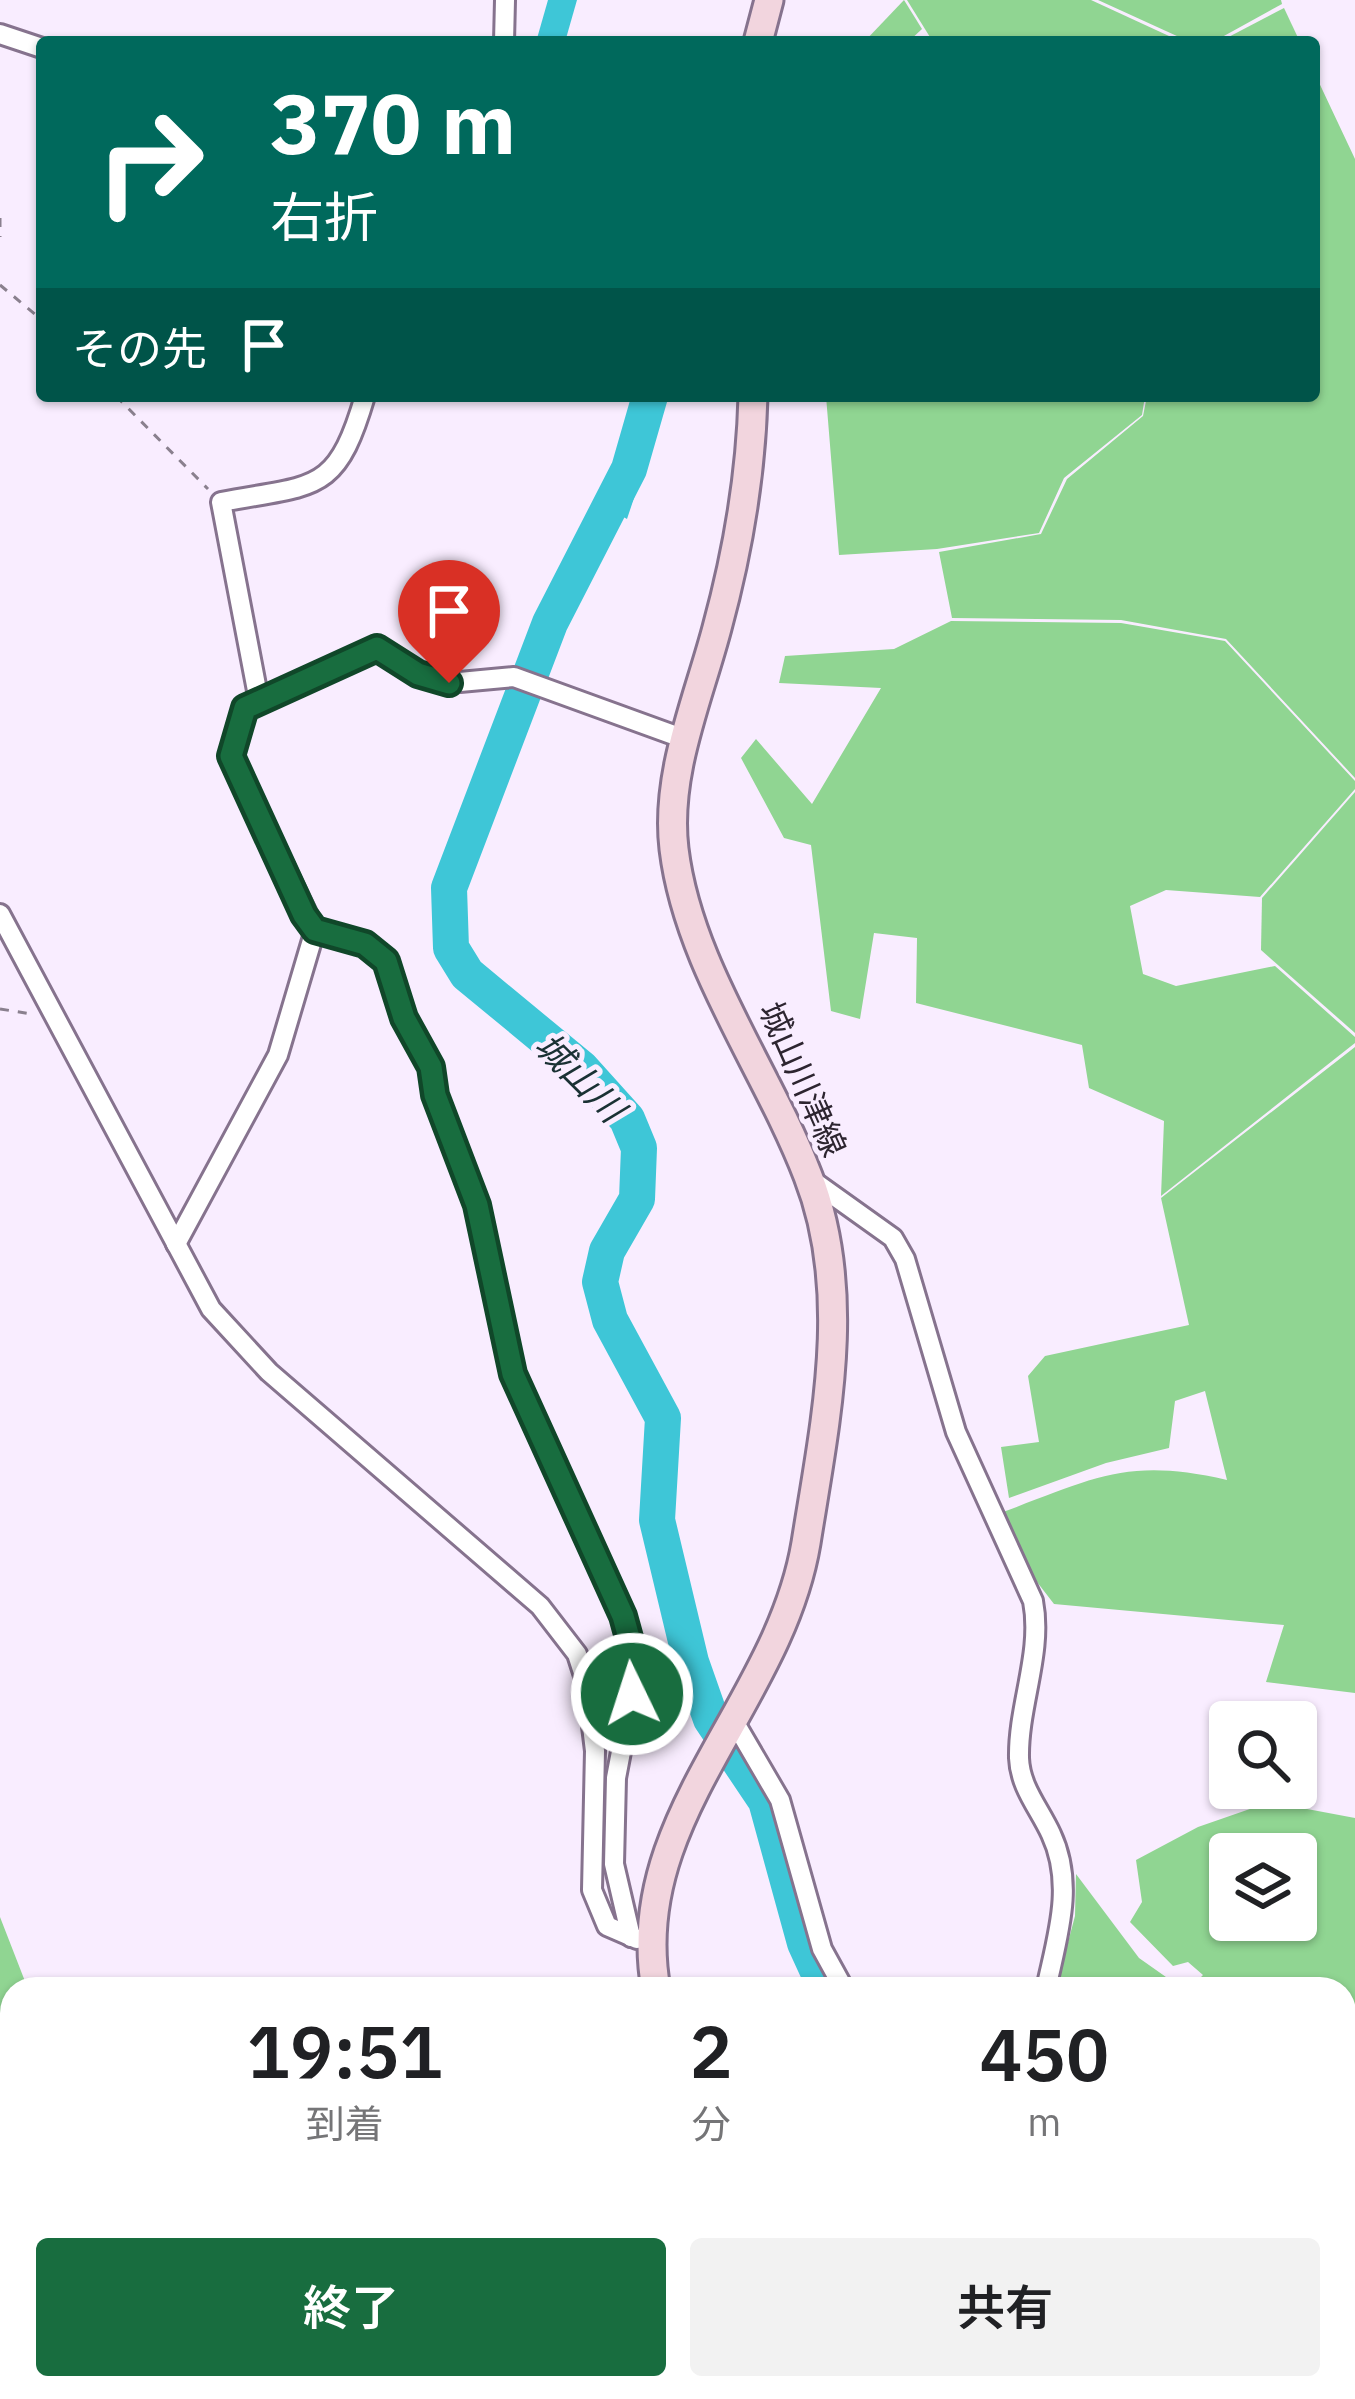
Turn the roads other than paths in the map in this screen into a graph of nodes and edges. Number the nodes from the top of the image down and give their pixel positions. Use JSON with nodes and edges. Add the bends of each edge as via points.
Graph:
{"nodes":[{"id":1,"x":505,"y":0,"type":"edge"},
{"id":2,"x":769,"y":0,"type":"edge"},
{"id":3,"x":0,"y":34,"type":"edge"},
{"id":4,"x":504,"y":36,"type":"edge"},
{"id":5,"x":756,"y":36,"type":"edge"},
{"id":6,"x":36,"y":46,"type":"edge"},
{"id":7,"x":364,"y":402,"type":"edge"},
{"id":8,"x":753,"y":402,"type":"edge"},
{"id":9,"x":260,"y":701,"type":"junction"},
{"id":10,"x":671,"y":734,"type":"dead end"},
{"id":11,"x":0,"y":914,"type":"edge"},
{"id":12,"x":315,"y":930,"type":"junction"},
{"id":13,"x":809,"y":1178,"type":"junction"},
{"id":14,"x":176,"y":1244,"type":"junction"},
{"id":15,"x":728,"y":1735,"type":"junction"},
{"id":16,"x":639,"y":1940,"type":"junction"},
{"id":17,"x":652,"y":1977,"type":"edge"},
{"id":18,"x":837,"y":1977,"type":"edge"},
{"id":19,"x":1048,"y":1977,"type":"edge"}],
"edges":[{"from":1,"to":4,"type":"street"},
{"from":2,"to":5,"type":"main road"},
{"from":3,"to":6,"type":"street"},
{"from":7,"to":9,"type":"street","via":[[339,466],[292,489],[221,502]]},
{"from":8,"to":13,"type":"main road","name":"城山川津線","via":[[750,483],[675,781],[674,850],[703,943]]},
{"from":9,"to":10,"type":"street","via":[[377,648],[418,674],[449,683],[514,677]]},
{"from":9,"to":12,"type":"street","via":[[245,708],[231,756]]},
{"from":11,"to":14,"type":"street"},
{"from":12,"to":14,"type":"street","via":[[278,1055]]},
{"from":12,"to":16,"type":"street","via":[[365,944],[386,961],[477,1205],[513,1374],[623,1616],[632,1694],[616,1778],[614,1864]]},
{"from":13,"to":15,"type":"main road","name":"城山川津線","via":[[833,1288],[825,1417],[791,1598]]},
{"from":13,"to":19,"type":"street","via":[[893,1238],[905,1259],[956,1432],[1033,1601],[1038,1627],[1020,1777],[1063,1869]]},
{"from":14,"to":16,"type":"street","via":[[211,1309],[269,1372],[541,1606],[577,1654],[595,1751],[592,1890],[607,1925]]},
{"from":15,"to":16,"type":"main road","name":"城山川津線","via":[[658,1870]]},
{"from":15,"to":18,"type":"street","via":[[780,1800],[822,1949]]},
{"from":16,"to":17,"type":"main road","name":"城山川津線"}]}
